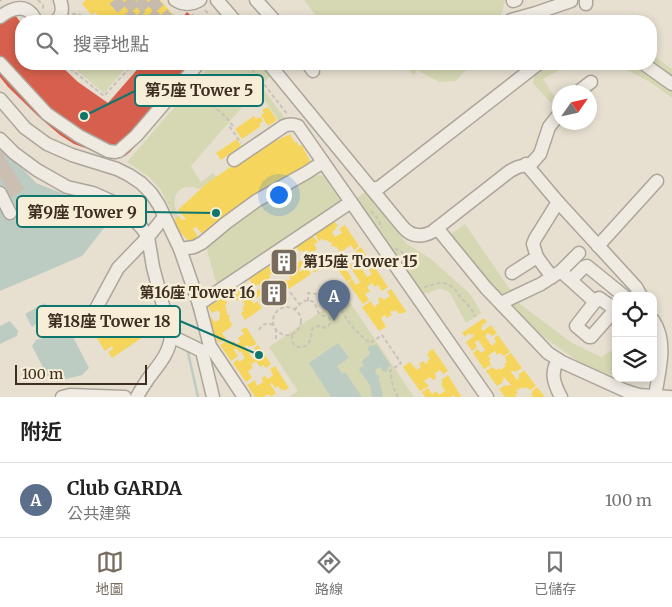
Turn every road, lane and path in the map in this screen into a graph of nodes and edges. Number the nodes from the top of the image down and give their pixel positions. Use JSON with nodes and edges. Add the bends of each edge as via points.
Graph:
{"nodes":[{"id":1,"x":60,"y":0,"type":"edge"},
{"id":2,"x":175,"y":0,"type":"edge"},
{"id":3,"x":199,"y":0,"type":"edge"},
{"id":4,"x":217,"y":0,"type":"edge"},
{"id":5,"x":256,"y":0,"type":"edge"},
{"id":6,"x":535,"y":0,"type":"edge"},
{"id":7,"x":571,"y":1,"type":"edge"},
{"id":8,"x":186,"y":9,"type":"dead end"},
{"id":9,"x":536,"y":13,"type":"junction"},
{"id":10,"x":72,"y":14,"type":"dead end"},
{"id":11,"x":32,"y":15,"type":"edge"},
{"id":12,"x":61,"y":15,"type":"edge"},
{"id":13,"x":80,"y":15,"type":"edge"},
{"id":14,"x":192,"y":15,"type":"edge"},
{"id":15,"x":210,"y":15,"type":"edge"},
{"id":16,"x":230,"y":15,"type":"edge"},
{"id":17,"x":270,"y":15,"type":"edge"},
{"id":18,"x":529,"y":15,"type":"edge"},
{"id":19,"x":0,"y":17,"type":"edge"},
{"id":20,"x":0,"y":63,"type":"edge"},
{"id":21,"x":72,"y":70,"type":"edge"},
{"id":22,"x":128,"y":70,"type":"edge"},
{"id":23,"x":193,"y":70,"type":"edge"},
{"id":24,"x":274,"y":70,"type":"edge"},
{"id":25,"x":530,"y":70,"type":"edge"},
{"id":26,"x":652,"y":70,"type":"edge"},
{"id":27,"x":194,"y":82,"type":"dead end"},
{"id":28,"x":591,"y":82,"type":"dead end"},
{"id":29,"x":672,"y":84,"type":"edge"},
{"id":30,"x":587,"y":85,"type":"edge"},
{"id":31,"x":0,"y":99,"type":"edge"},
{"id":32,"x":552,"y":123,"type":"edge"},
{"id":33,"x":234,"y":133,"type":"dead end"},
{"id":34,"x":0,"y":139,"type":"edge"},
{"id":35,"x":234,"y":160,"type":"dead end"},
{"id":36,"x":323,"y":162,"type":"junction"},
{"id":37,"x":526,"y":164,"type":"junction"},
{"id":38,"x":657,"y":181,"type":"dead end"},
{"id":39,"x":372,"y":189,"type":"junction"},
{"id":40,"x":0,"y":194,"type":"edge"},
{"id":41,"x":351,"y":202,"type":"junction"},
{"id":42,"x":558,"y":202,"type":"junction"},
{"id":43,"x":10,"y":213,"type":"dead end"},
{"id":44,"x":164,"y":217,"type":"junction"},
{"id":45,"x":437,"y":228,"type":"junction"},
{"id":46,"x":148,"y":237,"type":"junction"},
{"id":47,"x":598,"y":246,"type":"junction"},
{"id":48,"x":180,"y":248,"type":"junction"},
{"id":49,"x":579,"y":253,"type":"dead end"},
{"id":50,"x":537,"y":257,"type":"junction"},
{"id":51,"x":512,"y":273,"type":"dead end"},
{"id":52,"x":566,"y":279,"type":"junction"},
{"id":53,"x":290,"y":292,"type":"dead end"},
{"id":54,"x":619,"y":292,"type":"edge"},
{"id":55,"x":638,"y":292,"type":"edge"},
{"id":56,"x":308,"y":301,"type":"junction"},
{"id":57,"x":595,"y":302,"type":"dead end"},
{"id":58,"x":501,"y":303,"type":"junction"},
{"id":59,"x":199,"y":304,"type":"junction"},
{"id":60,"x":299,"y":304,"type":"junction"},
{"id":61,"x":295,"y":309,"type":"junction"},
{"id":62,"x":274,"y":325,"type":"junction"},
{"id":63,"x":657,"y":327,"type":"edge"},
{"id":64,"x":86,"y":329,"type":"dead end"},
{"id":65,"x":276,"y":329,"type":"junction"},
{"id":66,"x":259,"y":330,"type":"dead end"},
{"id":67,"x":292,"y":335,"type":"junction"},
{"id":68,"x":174,"y":337,"type":"junction"},
{"id":69,"x":276,"y":339,"type":"dead end"},
{"id":70,"x":558,"y":360,"type":"junction"},
{"id":71,"x":655,"y":396,"type":"junction"},
{"id":72,"x":62,"y":397,"type":"edge"},
{"id":73,"x":125,"y":397,"type":"edge"},
{"id":74,"x":137,"y":397,"type":"edge"},
{"id":75,"x":212,"y":397,"type":"edge"},
{"id":76,"x":244,"y":397,"type":"edge"},
{"id":77,"x":398,"y":397,"type":"edge"},
{"id":78,"x":487,"y":397,"type":"edge"},
{"id":79,"x":561,"y":397,"type":"edge"},
{"id":80,"x":670,"y":397,"type":"edge"}],
"edges":[{"from":1,"to":12,"type":"street"},
{"from":2,"to":3,"type":"street","via":[[188,4]]},
{"from":3,"to":15,"type":"path"},
{"from":4,"to":16,"type":"street"},
{"from":5,"to":17,"type":"street"},
{"from":6,"to":9,"type":"street"},
{"from":7,"to":9,"type":"street"},
{"from":8,"to":14,"type":"path"},
{"from":9,"to":18,"type":"street"},
{"from":10,"to":13,"type":"path"},
{"from":11,"to":19,"type":"street","via":[[23,9],[12,9]]},
{"from":20,"to":23,"type":"street","via":[[47,114],[79,136],[115,152],[136,136]]},
{"from":21,"to":22,"type":"path","via":[[104,96]]},
{"from":24,"to":39,"type":"street"},
{"from":25,"to":39,"type":"street","via":[[380,187]]},
{"from":26,"to":29,"type":"street"},
{"from":27,"to":33,"type":"path","via":[[200,88],[199,94],[226,117]]},
{"from":28,"to":30,"type":"street"},
{"from":31,"to":44,"type":"street","via":[[25,128],[47,144],[117,169],[141,183]]},
{"from":32,"to":37,"type":"street","via":[[540,154],[531,164]]},
{"from":34,"to":46,"type":"street","via":[[37,170],[67,187],[93,193],[120,205]]},
{"from":35,"to":36,"type":"street","via":[[284,126],[293,124],[298,126]]},
{"from":36,"to":41,"type":"street"},
{"from":36,"to":48,"type":"street","via":[[256,200],[202,243]]},
{"from":37,"to":42,"type":"street"},
{"from":37,"to":45,"type":"street","via":[[510,170]]},
{"from":38,"to":47,"type":"street"},
{"from":39,"to":45,"type":"street","via":[[406,231],[419,236]]},
{"from":40,"to":43,"type":"street"},
{"from":41,"to":59,"type":"street"},
{"from":41,"to":78,"type":"street"},
{"from":42,"to":47,"type":"street"},
{"from":42,"to":50,"type":"street","via":[[532,244]]},
{"from":44,"to":46,"type":"street"},
{"from":44,"to":48,"type":"street"},
{"from":45,"to":58,"type":"street"},
{"from":46,"to":64,"type":"street","via":[[118,268]]},
{"from":46,"to":68,"type":"street","via":[[153,267]]},
{"from":47,"to":55,"type":"street"},
{"from":48,"to":59,"type":"street"},
{"from":49,"to":52,"type":"street"},
{"from":50,"to":51,"type":"street"},
{"from":50,"to":52,"type":"street"},
{"from":52,"to":54,"type":"street","via":[[594,271]]},
{"from":52,"to":57,"type":"street"},
{"from":52,"to":58,"type":"street","via":[[541,284]]},
{"from":53,"to":60,"type":"path"},
{"from":56,"to":60,"type":"path"},
{"from":56,"to":67,"type":"path","via":[[315,304],[320,314],[329,318],[330,325],[313,328],[311,340],[304,347],[296,346]]},
{"from":56,"to":77,"type":"path","via":[[308,293],[324,296],[332,305],[338,303],[350,326],[370,343],[382,335],[401,363],[390,370]]},
{"from":58,"to":70,"type":"street"},
{"from":59,"to":76,"type":"street","via":[[210,346]]},
{"from":60,"to":61,"type":"path"},
{"from":61,"to":62,"type":"path","via":[[288,306],[277,310],[273,317]]},
{"from":61,"to":67,"type":"path","via":[[300,316],[300,325]]},
{"from":62,"to":65,"type":"path"},
{"from":62,"to":66,"type":"path","via":[[265,324]]},
{"from":63,"to":71,"type":"street","via":[[662,350]]},
{"from":65,"to":67,"type":"path","via":[[285,336]]},
{"from":65,"to":69,"type":"path"},
{"from":68,"to":74,"type":"street","via":[[163,360]]},
{"from":68,"to":75,"type":"street","via":[[202,352]]},
{"from":70,"to":71,"type":"street","via":[[626,391]]},
{"from":70,"to":79,"type":"street","via":[[553,377]]},
{"from":71,"to":80,"type":"street"},
{"from":72,"to":73,"type":"street"}]}
